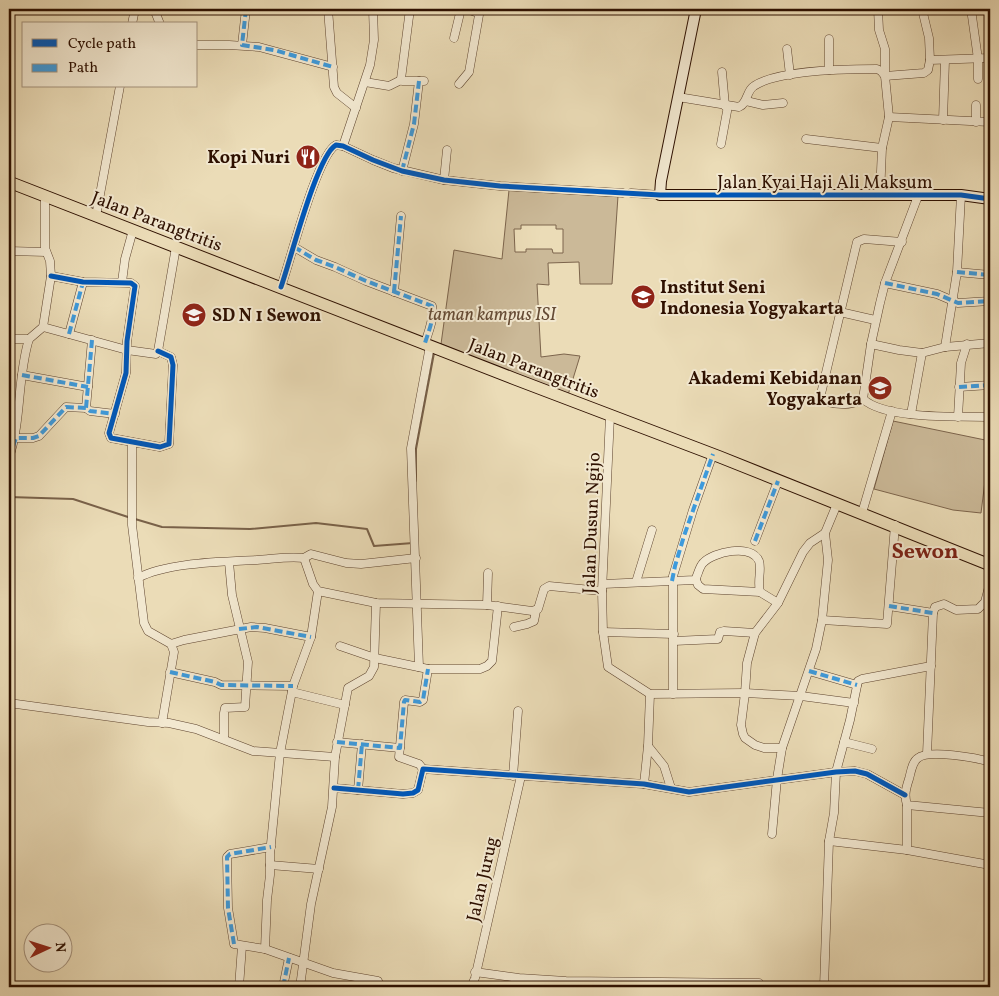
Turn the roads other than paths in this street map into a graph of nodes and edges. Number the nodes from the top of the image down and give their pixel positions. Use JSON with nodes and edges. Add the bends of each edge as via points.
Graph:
{"nodes":[{"id":1,"x":135,"y":9,"type":"edge"},
{"id":2,"x":154,"y":9,"type":"edge"},
{"id":3,"x":246,"y":9,"type":"edge"},
{"id":4,"x":328,"y":9,"type":"edge"},
{"id":5,"x":373,"y":9,"type":"edge"},
{"id":6,"x":410,"y":9,"type":"edge"},
{"id":7,"x":461,"y":9,"type":"edge"},
{"id":8,"x":467,"y":9,"type":"edge"},
{"id":9,"x":696,"y":9,"type":"edge"},
{"id":10,"x":878,"y":9,"type":"edge"},
{"id":11,"x":922,"y":9,"type":"edge"},
{"id":12,"x":971,"y":9,"type":"edge"},
{"id":13,"x":132,"y":22,"type":"edge"},
{"id":14,"x":159,"y":22,"type":"edge"},
{"id":15,"x":454,"y":38,"type":"dead end"},
{"id":16,"x":829,"y":39,"type":"dead end"},
{"id":17,"x":242,"y":45,"type":"junction"},
{"id":18,"x":198,"y":46,"type":"edge"},
{"id":19,"x":787,"y":49,"type":"dead end"},
{"id":20,"x":990,"y":58,"type":"edge"},
{"id":21,"x":978,"y":59,"type":"junction"},
{"id":22,"x":930,"y":60,"type":"junction"},
{"id":23,"x":945,"y":60,"type":"junction"},
{"id":24,"x":333,"y":67,"type":"junction"},
{"id":25,"x":829,"y":70,"type":"junction"},
{"id":26,"x":722,"y":72,"type":"dead end"},
{"id":27,"x":790,"y":75,"type":"junction"},
{"id":28,"x":885,"y":76,"type":"junction"},
{"id":29,"x":401,"y":80,"type":"junction"},
{"id":30,"x":978,"y":80,"type":"dead end"},
{"id":31,"x":365,"y":82,"type":"junction"},
{"id":32,"x":459,"y":84,"type":"dead end"},
{"id":33,"x":120,"y":88,"type":"edge"},
{"id":34,"x":678,"y":98,"type":"junction"},
{"id":35,"x":746,"y":101,"type":"junction"},
{"id":36,"x":783,"y":103,"type":"dead end"},
{"id":37,"x":976,"y":105,"type":"dead end"},
{"id":38,"x":726,"y":106,"type":"junction"},
{"id":39,"x":356,"y":108,"type":"junction"},
{"id":40,"x":888,"y":117,"type":"junction"},
{"id":41,"x":944,"y":120,"type":"junction"},
{"id":42,"x":976,"y":122,"type":"junction"},
{"id":43,"x":990,"y":122,"type":"edge"},
{"id":44,"x":806,"y":139,"type":"dead end"},
{"id":45,"x":721,"y":144,"type":"dead end"},
{"id":46,"x":343,"y":146,"type":"junction"},
{"id":47,"x":882,"y":148,"type":"junction"},
{"id":48,"x":447,"y":150,"type":"dead end"},
{"id":49,"x":402,"y":170,"type":"junction"},
{"id":50,"x":444,"y":180,"type":"junction"},
{"id":51,"x":9,"y":182,"type":"edge"},
{"id":52,"x":660,"y":195,"type":"junction"},
{"id":53,"x":880,"y":195,"type":"junction"},
{"id":54,"x":961,"y":195,"type":"junction"},
{"id":55,"x":45,"y":196,"type":"junction"},
{"id":56,"x":918,"y":196,"type":"junction"},
{"id":57,"x":990,"y":199,"type":"edge"},
{"id":58,"x":96,"y":216,"type":"junction"},
{"id":59,"x":401,"y":216,"type":"dead end"},
{"id":60,"x":133,"y":230,"type":"junction"},
{"id":61,"x":902,"y":242,"type":"junction"},
{"id":62,"x":176,"y":247,"type":"junction"},
{"id":63,"x":294,"y":248,"type":"junction"},
{"id":64,"x":9,"y":251,"type":"edge"},
{"id":65,"x":46,"y":252,"type":"junction"},
{"id":66,"x":957,"y":272,"type":"junction"},
{"id":67,"x":990,"y":275,"type":"edge"},
{"id":68,"x":50,"y":276,"type":"junction"},
{"id":69,"x":83,"y":282,"type":"junction"},
{"id":70,"x":122,"y":282,"type":"junction"},
{"id":71,"x":886,"y":283,"type":"junction"},
{"id":72,"x":281,"y":287,"type":"junction"},
{"id":73,"x":394,"y":292,"type":"junction"},
{"id":74,"x":990,"y":300,"type":"edge"},
{"id":75,"x":952,"y":302,"type":"junction"},
{"id":76,"x":840,"y":312,"type":"junction"},
{"id":77,"x":876,"y":320,"type":"junction"},
{"id":78,"x":43,"y":327,"type":"junction"},
{"id":79,"x":69,"y":334,"type":"junction"},
{"id":80,"x":28,"y":338,"type":"junction"},
{"id":81,"x":9,"y":339,"type":"edge"},
{"id":82,"x":92,"y":340,"type":"junction"},
{"id":83,"x":990,"y":343,"type":"edge"},
{"id":84,"x":871,"y":344,"type":"junction"},
{"id":85,"x":967,"y":344,"type":"junction"},
{"id":86,"x":427,"y":345,"type":"junction"},
{"id":87,"x":945,"y":347,"type":"junction"},
{"id":88,"x":127,"y":350,"type":"junction"},
{"id":89,"x":158,"y":351,"type":"junction"},
{"id":90,"x":922,"y":353,"type":"junction"},
{"id":91,"x":22,"y":375,"type":"junction"},
{"id":92,"x":990,"y":385,"type":"edge"},
{"id":93,"x":88,"y":387,"type":"junction"},
{"id":94,"x":959,"y":387,"type":"junction"},
{"id":95,"x":863,"y":399,"type":"junction"},
{"id":96,"x":86,"y":408,"type":"junction"},
{"id":97,"x":892,"y":411,"type":"junction"},
{"id":98,"x":115,"y":414,"type":"junction"},
{"id":99,"x":911,"y":414,"type":"junction"},
{"id":100,"x":610,"y":416,"type":"junction"},
{"id":101,"x":958,"y":416,"type":"junction"},
{"id":102,"x":990,"y":417,"type":"edge"},
{"id":103,"x":14,"y":433,"type":"edge"},
{"id":104,"x":132,"y":443,"type":"junction"},
{"id":105,"x":713,"y":454,"type":"junction"},
{"id":106,"x":9,"y":458,"type":"edge"},
{"id":107,"x":778,"y":481,"type":"junction"},
{"id":108,"x":837,"y":504,"type":"junction"},
{"id":109,"x":862,"y":513,"type":"junction"},
{"id":110,"x":895,"y":525,"type":"junction"},
{"id":111,"x":652,"y":530,"type":"dead end"},
{"id":112,"x":825,"y":533,"type":"junction"},
{"id":113,"x":755,"y":541,"type":"dead end"},
{"id":114,"x":304,"y":558,"type":"junction"},
{"id":115,"x":416,"y":558,"type":"junction"},
{"id":116,"x":229,"y":562,"type":"junction"},
{"id":117,"x":990,"y":565,"type":"edge"},
{"id":118,"x":488,"y":573,"type":"dead end"},
{"id":119,"x":138,"y":578,"type":"junction"},
{"id":120,"x":696,"y":580,"type":"junction"},
{"id":121,"x":672,"y":581,"type":"junction"},
{"id":122,"x":636,"y":582,"type":"junction"},
{"id":123,"x":990,"y":583,"type":"edge"},
{"id":124,"x":602,"y":587,"type":"junction"},
{"id":125,"x":318,"y":591,"type":"junction"},
{"id":126,"x":760,"y":592,"type":"junction"},
{"id":127,"x":376,"y":603,"type":"junction"},
{"id":128,"x":418,"y":603,"type":"junction"},
{"id":129,"x":778,"y":603,"type":"junction"},
{"id":130,"x":487,"y":605,"type":"junction"},
{"id":131,"x":498,"y":606,"type":"junction"},
{"id":132,"x":890,"y":606,"type":"junction"},
{"id":133,"x":536,"y":611,"type":"junction"},
{"id":134,"x":933,"y":613,"type":"junction"},
{"id":135,"x":822,"y":620,"type":"junction"},
{"id":136,"x":514,"y":627,"type":"dead end"},
{"id":137,"x":239,"y":630,"type":"junction"},
{"id":138,"x":603,"y":632,"type":"junction"},
{"id":139,"x":755,"y":633,"type":"junction"},
{"id":140,"x":311,"y":636,"type":"junction"},
{"id":141,"x":674,"y":638,"type":"junction"},
{"id":142,"x":171,"y":644,"type":"junction"},
{"id":143,"x":340,"y":646,"type":"dead end"},
{"id":144,"x":375,"y":658,"type":"junction"},
{"id":145,"x":931,"y":666,"type":"junction"},
{"id":146,"x":419,"y":667,"type":"junction"},
{"id":147,"x":428,"y":668,"type":"junction"},
{"id":148,"x":809,"y":671,"type":"junction"},
{"id":149,"x":170,"y":672,"type":"junction"},
{"id":150,"x":857,"y":685,"type":"junction"},
{"id":151,"x":247,"y":686,"type":"junction"},
{"id":152,"x":292,"y":689,"type":"junction"},
{"id":153,"x":745,"y":693,"type":"junction"},
{"id":154,"x":650,"y":694,"type":"junction"},
{"id":155,"x":674,"y":694,"type":"junction"},
{"id":156,"x":801,"y":696,"type":"junction"},
{"id":157,"x":9,"y":703,"type":"edge"},
{"id":158,"x":854,"y":703,"type":"junction"},
{"id":159,"x":345,"y":705,"type":"junction"},
{"id":160,"x":518,"y":711,"type":"dead end"},
{"id":161,"x":162,"y":723,"type":"junction"},
{"id":162,"x":224,"y":739,"type":"junction"},
{"id":163,"x":337,"y":742,"type":"junction"},
{"id":164,"x":844,"y":742,"type":"junction"},
{"id":165,"x":362,"y":744,"type":"junction"},
{"id":166,"x":648,"y":746,"type":"junction"},
{"id":167,"x":400,"y":748,"type":"junction"},
{"id":168,"x":782,"y":748,"type":"junction"},
{"id":169,"x":872,"y":749,"type":"dead end"},
{"id":170,"x":280,"y":753,"type":"junction"},
{"id":171,"x":927,"y":754,"type":"junction"},
{"id":172,"x":335,"y":757,"type":"junction"},
{"id":173,"x":990,"y":762,"type":"edge"},
{"id":174,"x":424,"y":769,"type":"junction"},
{"id":175,"x":836,"y":772,"type":"junction"},
{"id":176,"x":517,"y":776,"type":"junction"},
{"id":177,"x":776,"y":780,"type":"junction"},
{"id":178,"x":644,"y":784,"type":"junction"},
{"id":179,"x":334,"y":788,"type":"junction"},
{"id":180,"x":671,"y":788,"type":"junction"},
{"id":181,"x":358,"y":790,"type":"junction"},
{"id":182,"x":905,"y":795,"type":"junction"},
{"id":183,"x":907,"y":805,"type":"junction"},
{"id":184,"x":990,"y":813,"type":"edge"},
{"id":185,"x":772,"y":834,"type":"dead end"},
{"id":186,"x":829,"y":841,"type":"junction"},
{"id":187,"x":271,"y":847,"type":"junction"},
{"id":188,"x":906,"y":850,"type":"junction"},
{"id":189,"x":270,"y":865,"type":"junction"},
{"id":190,"x":990,"y":865,"type":"edge"},
{"id":191,"x":319,"y":869,"type":"junction"},
{"id":192,"x":242,"y":946,"type":"junction"},
{"id":193,"x":265,"y":949,"type":"junction"},
{"id":194,"x":289,"y":958,"type":"junction"},
{"id":195,"x":303,"y":963,"type":"junction"},
{"id":196,"x":475,"y":972,"type":"junction"},
{"id":197,"x":759,"y":983,"type":"dead end"},
{"id":198,"x":239,"y":987,"type":"edge"},
{"id":199,"x":283,"y":987,"type":"edge"},
{"id":200,"x":300,"y":987,"type":"edge"},
{"id":201,"x":380,"y":987,"type":"edge"},
{"id":202,"x":471,"y":987,"type":"edge"},
{"id":203,"x":824,"y":987,"type":"edge"}],
"edges":[{"from":1,"to":13,"type":"street"},
{"from":2,"to":14,"type":"street"},
{"from":3,"to":17,"type":"street"},
{"from":4,"to":24,"type":"street"},
{"from":5,"to":31,"type":"street","via":[[372,53]]},
{"from":6,"to":29,"type":"street"},
{"from":7,"to":15,"type":"street"},
{"from":8,"to":32,"type":"street","via":[[479,16],[470,70]]},
{"from":9,"to":34,"type":"street"},
{"from":10,"to":28,"type":"street","via":[[879,30],[885,49]]},
{"from":11,"to":22,"type":"street","via":[[931,47]]},
{"from":12,"to":21,"type":"street"},
{"from":16,"to":25,"type":"street"},
{"from":17,"to":18,"type":"street"},
{"from":17,"to":24,"type":"street","via":[[274,50]]},
{"from":19,"to":27,"type":"street"},
{"from":20,"to":21,"type":"street"},
{"from":21,"to":23,"type":"street"},
{"from":21,"to":30,"type":"street"},
{"from":22,"to":23,"type":"street"},
{"from":22,"to":28,"type":"street","via":[[924,73]]},
{"from":23,"to":41,"type":"street"},
{"from":24,"to":39,"type":"street","via":[[335,90]]},
{"from":25,"to":27,"type":"street"},
{"from":25,"to":28,"type":"street","via":[[876,70]]},
{"from":26,"to":38,"type":"street"},
{"from":27,"to":35,"type":"street","via":[[754,85]]},
{"from":28,"to":40,"type":"street"},
{"from":29,"to":31,"type":"street","via":[[388,86]]},
{"from":29,"to":49,"type":"street","via":[[421,81]]},
{"from":31,"to":39,"type":"street"},
{"from":33,"to":58,"type":"street"},
{"from":34,"to":38,"type":"street"},
{"from":34,"to":52,"type":"street"},
{"from":35,"to":36,"type":"street","via":[[763,105]]},
{"from":35,"to":38,"type":"street","via":[[741,107]]},
{"from":37,"to":42,"type":"street"},
{"from":38,"to":45,"type":"street"},
{"from":39,"to":46,"type":"street"},
{"from":40,"to":41,"type":"street"},
{"from":40,"to":47,"type":"street"},
{"from":41,"to":42,"type":"street"},
{"from":42,"to":43,"type":"street"},
{"from":44,"to":47,"type":"street"},
{"from":46,"to":49,"type":"street"},
{"from":46,"to":63,"type":"street","via":[[334,146],[326,157]]},
{"from":47,"to":53,"type":"street"},
{"from":48,"to":50,"type":"street"},
{"from":49,"to":50,"type":"street"},
{"from":50,"to":52,"type":"street"},
{"from":51,"to":55,"type":"main road","name":"Jalan Parangtritis"},
{"from":52,"to":53,"type":"street","name":"Jalan Kyai Haji Ali Maksum"},
{"from":53,"to":56,"type":"street","name":"Jalan Kyai Haji Ali Maksum"},
{"from":54,"to":56,"type":"street","name":"Jalan Kyai Haji Ali Maksum"},
{"from":54,"to":57,"type":"street","name":"Jalan Kyai Haji Ali Maksum"},
{"from":54,"to":66,"type":"street"},
{"from":55,"to":58,"type":"main road","name":"Jalan Parangtritis"},
{"from":55,"to":65,"type":"street"},
{"from":56,"to":61,"type":"street"},
{"from":58,"to":60,"type":"main road","name":"Jalan Parangtritis"},
{"from":59,"to":73,"type":"street"},
{"from":60,"to":62,"type":"main road","name":"Jalan Parangtritis"},
{"from":60,"to":70,"type":"street","via":[[126,251]]},
{"from":61,"to":71,"type":"street"},
{"from":61,"to":76,"type":"street","via":[[859,240]]},
{"from":62,"to":72,"type":"main road","name":"Jalan Parangtritis"},
{"from":62,"to":89,"type":"street"},
{"from":63,"to":72,"type":"street"},
{"from":63,"to":73,"type":"street"},
{"from":64,"to":65,"type":"street"},
{"from":65,"to":68,"type":"street"},
{"from":66,"to":67,"type":"street"},
{"from":66,"to":75,"type":"street"},
{"from":68,"to":69,"type":"street"},
{"from":68,"to":78,"type":"street"},
{"from":69,"to":70,"type":"street"},
{"from":69,"to":79,"type":"street"},
{"from":70,"to":88,"type":"street","via":[[134,284],[136,290]]},
{"from":71,"to":75,"type":"street","via":[[937,294]]},
{"from":71,"to":77,"type":"street"},
{"from":72,"to":86,"type":"main road","name":"Jalan Parangtritis"},
{"from":73,"to":86,"type":"street","via":[[432,308]]},
{"from":74,"to":75,"type":"street"},
{"from":75,"to":87,"type":"street"},
{"from":76,"to":77,"type":"street"},
{"from":76,"to":95,"type":"street","via":[[820,398],[848,404]]},
{"from":77,"to":84,"type":"street"},
{"from":78,"to":79,"type":"street"},
{"from":78,"to":80,"type":"street"},
{"from":79,"to":82,"type":"street"},
{"from":80,"to":81,"type":"street"},
{"from":80,"to":91,"type":"street"},
{"from":82,"to":88,"type":"street"},
{"from":82,"to":93,"type":"street"},
{"from":83,"to":85,"type":"street"},
{"from":84,"to":90,"type":"street"},
{"from":84,"to":95,"type":"street"},
{"from":85,"to":87,"type":"street"},
{"from":85,"to":94,"type":"street","via":[[962,357]]},
{"from":86,"to":100,"type":"main road","name":"Jalan Parangtritis"},
{"from":86,"to":115,"type":"street","via":[[411,448]]},
{"from":87,"to":90,"type":"street"},
{"from":88,"to":89,"type":"street","via":[[152,354]]},
{"from":88,"to":98,"type":"street","via":[[126,373]]},
{"from":89,"to":104,"type":"street","via":[[171,358],[173,365],[170,444],[160,447]]},
{"from":90,"to":99,"type":"street"},
{"from":91,"to":93,"type":"street"},
{"from":91,"to":103,"type":"street"},
{"from":92,"to":94,"type":"street"},
{"from":93,"to":96,"type":"street"},
{"from":94,"to":101,"type":"street"},
{"from":95,"to":97,"type":"street","via":[[870,405]]},
{"from":96,"to":98,"type":"street"},
{"from":96,"to":103,"type":"street","via":[[66,408],[39,436],[33,438]]},
{"from":97,"to":99,"type":"street"},
{"from":97,"to":109,"type":"street"},
{"from":98,"to":104,"type":"street","via":[[110,437]]},
{"from":99,"to":101,"type":"street"},
{"from":100,"to":105,"type":"main road","name":"Jalan Parangtritis"},
{"from":100,"to":124,"type":"street","name":"Jalan Dusun Ngijo"},
{"from":101,"to":102,"type":"street"},
{"from":103,"to":106,"type":"street"},
{"from":104,"to":119,"type":"street","via":[[131,510]]},
{"from":105,"to":107,"type":"main road","name":"Jalan Parangtritis"},
{"from":105,"to":121,"type":"street"},
{"from":107,"to":108,"type":"main road","name":"Jalan Parangtritis"},
{"from":107,"to":113,"type":"street"},
{"from":108,"to":109,"type":"main road","name":"Jalan Parangtritis"},
{"from":108,"to":112,"type":"street"},
{"from":109,"to":110,"type":"main road","name":"Jalan Parangtritis"},
{"from":110,"to":117,"type":"main road","name":"Jalan Parangtritis"},
{"from":110,"to":132,"type":"street"},
{"from":111,"to":122,"type":"street"},
{"from":112,"to":129,"type":"street","via":[[806,547]]},
{"from":112,"to":135,"type":"street","via":[[828,560]]},
{"from":114,"to":115,"type":"street","via":[[311,554],[361,564]]},
{"from":114,"to":116,"type":"street"},
{"from":114,"to":125,"type":"street"},
{"from":115,"to":128,"type":"street"},
{"from":116,"to":119,"type":"street","via":[[175,567]]},
{"from":116,"to":137,"type":"street"},
{"from":118,"to":130,"type":"street"},
{"from":119,"to":142,"type":"street","via":[[145,627]]},
{"from":120,"to":121,"type":"street"},
{"from":120,"to":126,"type":"street","via":[[703,588]]},
{"from":120,"to":126,"type":"street","via":[[706,561],[731,551],[745,551],[759,563]]},
{"from":121,"to":122,"type":"street"},
{"from":121,"to":141,"type":"street"},
{"from":122,"to":124,"type":"street"},
{"from":123,"to":134,"type":"street","via":[[985,602],[978,609],[956,610],[942,604],[936,606]]},
{"from":124,"to":133,"type":"street","via":[[549,586],[544,589]]},
{"from":124,"to":138,"type":"street","name":"Jalan Dusun Ngijo"},
{"from":125,"to":127,"type":"street"},
{"from":125,"to":140,"type":"street"},
{"from":126,"to":129,"type":"street"},
{"from":127,"to":128,"type":"street"},
{"from":127,"to":144,"type":"street"},
{"from":128,"to":130,"type":"street"},
{"from":128,"to":146,"type":"street"},
{"from":129,"to":139,"type":"street"},
{"from":130,"to":131,"type":"street"},
{"from":131,"to":133,"type":"street"},
{"from":131,"to":147,"type":"street","via":[[494,652],[487,666],[480,669]]},
{"from":132,"to":134,"type":"street"},
{"from":132,"to":135,"type":"street","via":[[887,624]]},
{"from":133,"to":136,"type":"street","via":[[532,623]]},
{"from":134,"to":145,"type":"street"},
{"from":135,"to":148,"type":"street"},
{"from":137,"to":140,"type":"street","via":[[257,627]]},
{"from":137,"to":142,"type":"street"},
{"from":137,"to":151,"type":"street","via":[[248,662]]},
{"from":138,"to":141,"type":"street"},
{"from":138,"to":154,"type":"street","name":"Jalan Dusun Ngijo","via":[[608,667]]},
{"from":139,"to":141,"type":"street","via":[[724,631],[720,632],[718,639]]},
{"from":139,"to":153,"type":"street","via":[[747,663]]},
{"from":140,"to":152,"type":"street"},
{"from":141,"to":155,"type":"street"},
{"from":142,"to":149,"type":"street","via":[[174,652]]},
{"from":143,"to":144,"type":"street"},
{"from":144,"to":146,"type":"street"},
{"from":144,"to":159,"type":"street","via":[[369,676],[349,687]]},
{"from":145,"to":150,"type":"street","via":[[862,678]]},
{"from":145,"to":171,"type":"street"},
{"from":146,"to":147,"type":"street"},
{"from":147,"to":167,"type":"street","via":[[423,700],[404,702]]},
{"from":148,"to":150,"type":"street"},
{"from":148,"to":156,"type":"street"},
{"from":149,"to":151,"type":"street","via":[[221,686]]},
{"from":149,"to":161,"type":"street"},
{"from":150,"to":158,"type":"street"},
{"from":151,"to":152,"type":"street"},
{"from":151,"to":162,"type":"street","via":[[245,707],[224,710]]},
{"from":152,"to":159,"type":"street"},
{"from":152,"to":170,"type":"street"},
{"from":153,"to":155,"type":"street"},
{"from":153,"to":156,"type":"street"},
{"from":153,"to":168,"type":"street","via":[[741,725],[745,738],[764,748]]},
{"from":154,"to":155,"type":"street"},
{"from":154,"to":166,"type":"street"},
{"from":156,"to":158,"type":"street"},
{"from":156,"to":168,"type":"street"},
{"from":157,"to":161,"type":"street"},
{"from":158,"to":164,"type":"street"},
{"from":159,"to":163,"type":"street"},
{"from":160,"to":176,"type":"street","name":"Jalan Jurug"},
{"from":161,"to":162,"type":"street","via":[[196,729]]},
{"from":162,"to":170,"type":"street","via":[[253,751]]},
{"from":163,"to":165,"type":"street"},
{"from":163,"to":172,"type":"street"},
{"from":164,"to":169,"type":"street"},
{"from":164,"to":175,"type":"street"},
{"from":165,"to":167,"type":"street"},
{"from":165,"to":181,"type":"street"},
{"from":166,"to":178,"type":"street"},
{"from":166,"to":180,"type":"street","via":[[664,766]]},
{"from":167,"to":174,"type":"street","via":[[400,758]]},
{"from":168,"to":177,"type":"street"},
{"from":170,"to":172,"type":"street"},
{"from":170,"to":187,"type":"street"},
{"from":171,"to":173,"type":"street"},
{"from":171,"to":182,"type":"street","via":[[916,759]]},
{"from":172,"to":179,"type":"street"},
{"from":174,"to":176,"type":"street"},
{"from":174,"to":181,"type":"street","via":[[418,790],[412,793]]},
{"from":175,"to":177,"type":"street"},
{"from":175,"to":182,"type":"street","via":[[866,774]]},
{"from":175,"to":186,"type":"street"},
{"from":176,"to":178,"type":"street"},
{"from":176,"to":196,"type":"street","name":"Jalan Jurug"},
{"from":177,"to":180,"type":"street","via":[[689,792]]},
{"from":177,"to":185,"type":"street"},
{"from":178,"to":180,"type":"street"},
{"from":179,"to":181,"type":"street"},
{"from":179,"to":191,"type":"street"},
{"from":182,"to":183,"type":"street"},
{"from":183,"to":184,"type":"street"},
{"from":183,"to":188,"type":"street"},
{"from":186,"to":188,"type":"street"},
{"from":186,"to":203,"type":"street"},
{"from":187,"to":189,"type":"street"},
{"from":187,"to":192,"type":"street","via":[[227,857],[233,943]]},
{"from":188,"to":190,"type":"street"},
{"from":189,"to":191,"type":"street"},
{"from":189,"to":193,"type":"street"},
{"from":191,"to":195,"type":"street","via":[[307,923]]},
{"from":192,"to":193,"type":"street"},
{"from":192,"to":198,"type":"street"},
{"from":193,"to":194,"type":"street"},
{"from":194,"to":195,"type":"street"},
{"from":194,"to":199,"type":"street"},
{"from":195,"to":200,"type":"street"},
{"from":195,"to":201,"type":"street","via":[[333,973],[378,981]]},
{"from":196,"to":197,"type":"street","via":[[566,981]]},
{"from":196,"to":202,"type":"street","name":"Jalan Jurug"}]}
